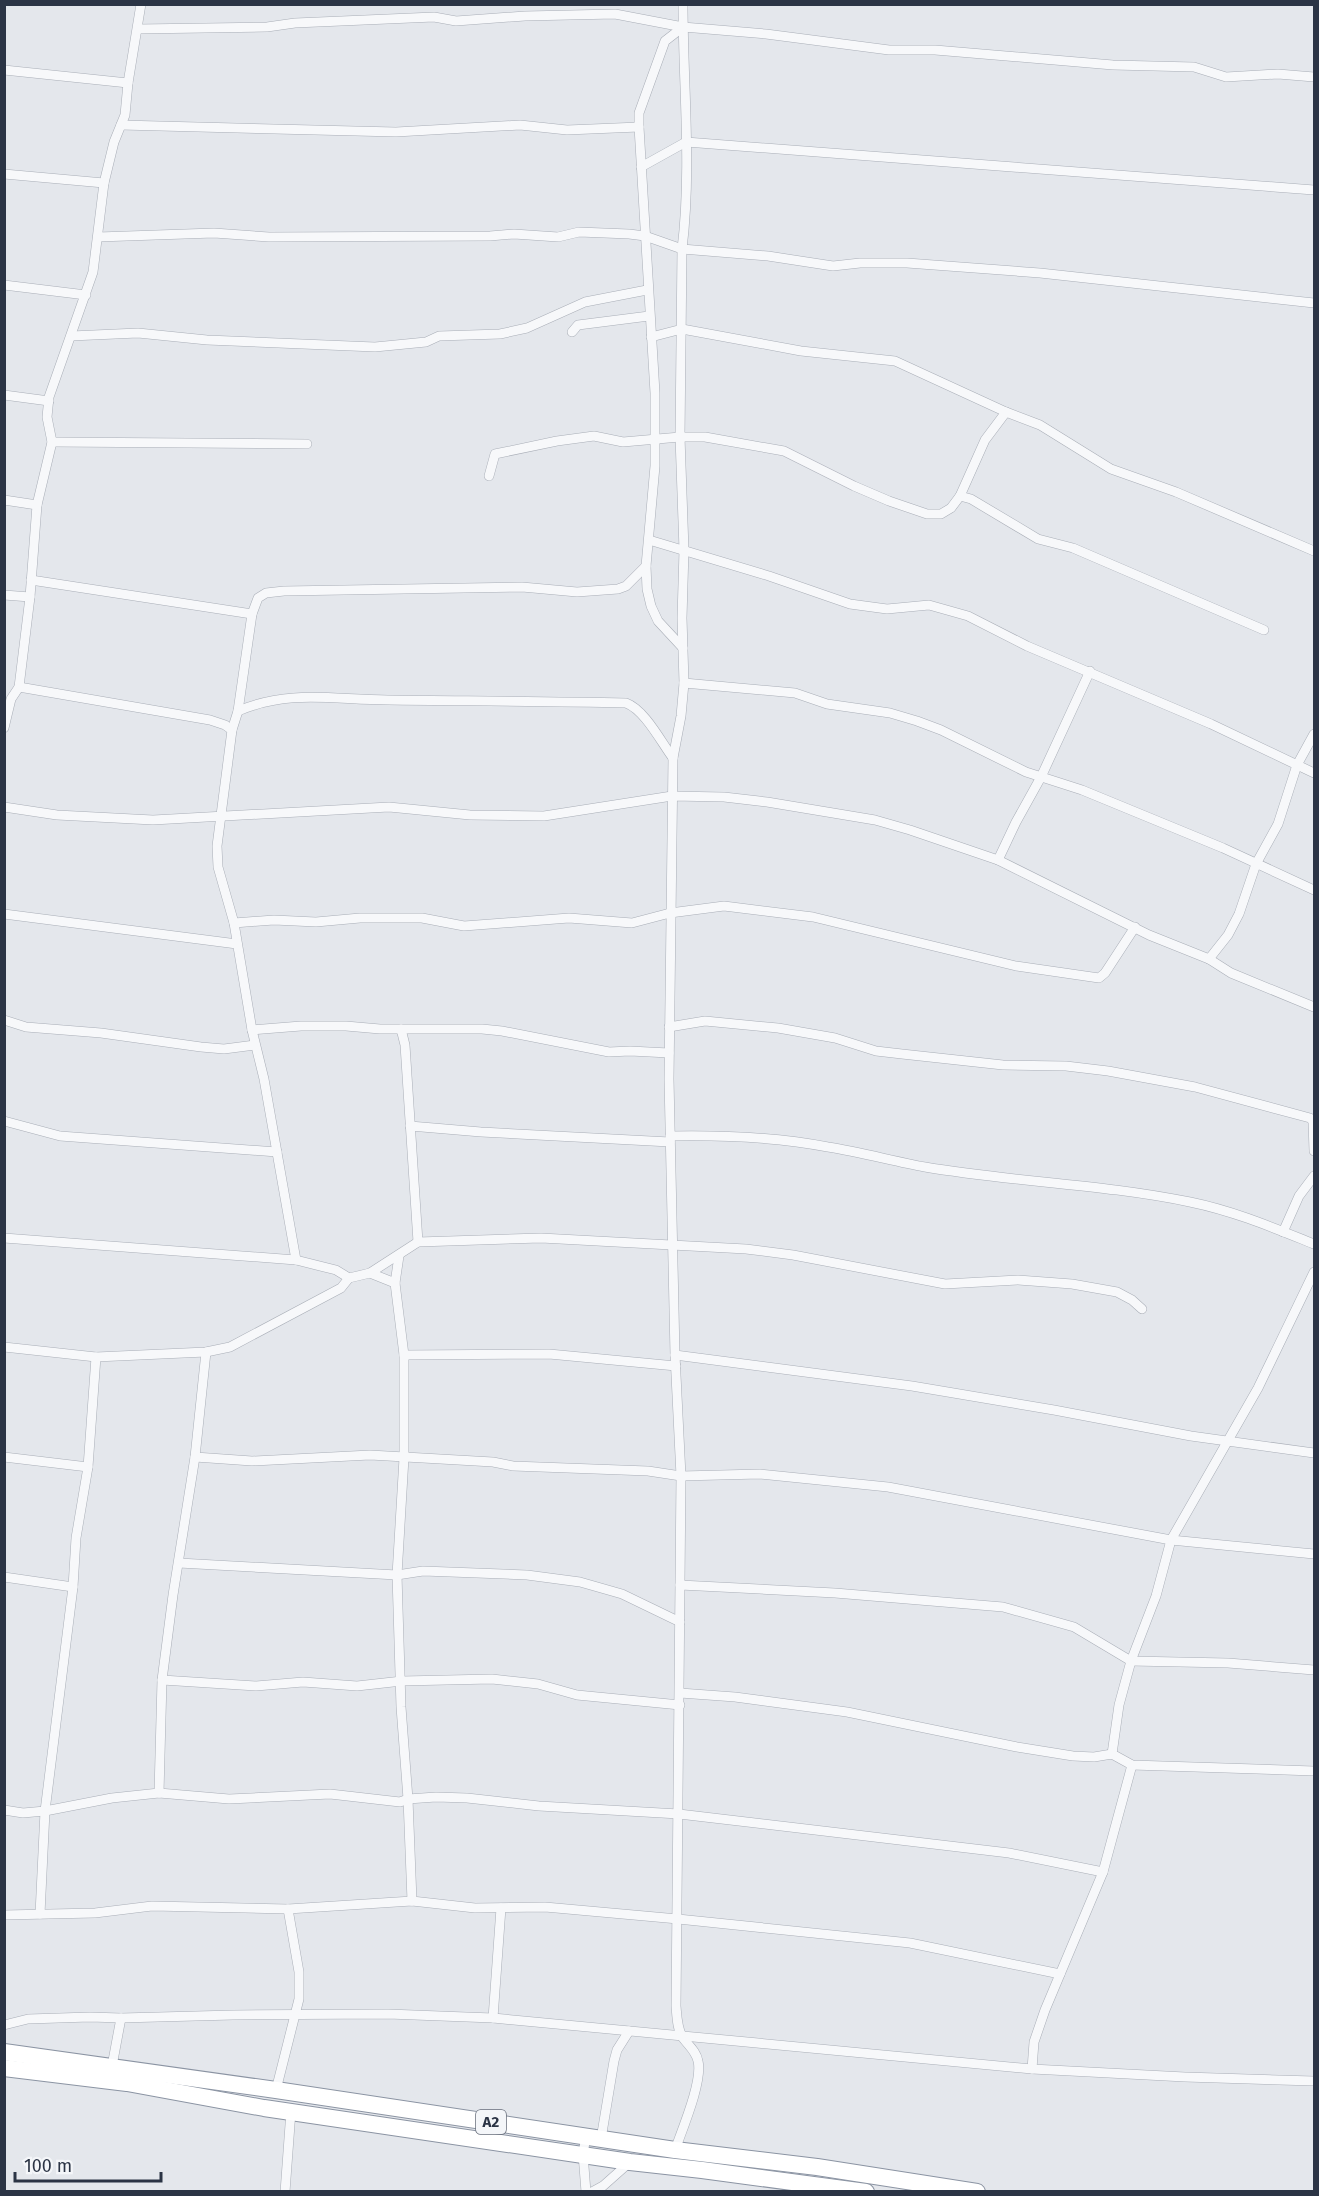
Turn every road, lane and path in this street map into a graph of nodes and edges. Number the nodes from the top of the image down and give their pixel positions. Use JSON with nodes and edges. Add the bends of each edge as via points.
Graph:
{"nodes":[{"id":1,"x":141,"y":4,"type":"edge"},
{"id":2,"x":683,"y":4,"type":"edge"},
{"id":3,"x":683,"y":27,"type":"junction"},
{"id":4,"x":138,"y":29,"type":"junction"},
{"id":5,"x":4,"y":70,"type":"edge"},
{"id":6,"x":1314,"y":77,"type":"edge"},
{"id":7,"x":128,"y":82,"type":"junction"},
{"id":8,"x":121,"y":126,"type":"junction"},
{"id":9,"x":639,"y":127,"type":"junction"},
{"id":10,"x":686,"y":142,"type":"junction"},
{"id":11,"x":641,"y":167,"type":"junction"},
{"id":12,"x":4,"y":174,"type":"edge"},
{"id":13,"x":104,"y":183,"type":"junction"},
{"id":14,"x":1314,"y":190,"type":"edge"},
{"id":15,"x":645,"y":236,"type":"junction"},
{"id":16,"x":98,"y":237,"type":"junction"},
{"id":17,"x":682,"y":249,"type":"junction"},
{"id":18,"x":4,"y":285,"type":"edge"},
{"id":19,"x":647,"y":290,"type":"junction"},
{"id":20,"x":86,"y":295,"type":"junction"},
{"id":21,"x":1314,"y":303,"type":"edge"},
{"id":22,"x":649,"y":316,"type":"junction"},
{"id":23,"x":682,"y":329,"type":"junction"},
{"id":24,"x":572,"y":332,"type":"dead end"},
{"id":25,"x":71,"y":336,"type":"junction"},
{"id":26,"x":651,"y":337,"type":"junction"},
{"id":27,"x":4,"y":395,"type":"edge"},
{"id":28,"x":49,"y":400,"type":"junction"},
{"id":29,"x":1006,"y":412,"type":"junction"},
{"id":30,"x":680,"y":437,"type":"junction"},
{"id":31,"x":656,"y":441,"type":"junction"},
{"id":32,"x":52,"y":442,"type":"junction"},
{"id":33,"x":307,"y":444,"type":"dead end"},
{"id":34,"x":489,"y":476,"type":"dead end"},
{"id":35,"x":960,"y":496,"type":"junction"},
{"id":36,"x":4,"y":500,"type":"edge"},
{"id":37,"x":37,"y":505,"type":"junction"},
{"id":38,"x":649,"y":540,"type":"junction"},
{"id":39,"x":684,"y":550,"type":"junction"},
{"id":40,"x":1314,"y":551,"type":"edge"},
{"id":41,"x":646,"y":566,"type":"junction"},
{"id":42,"x":31,"y":580,"type":"junction"},
{"id":43,"x":4,"y":595,"type":"edge"},
{"id":44,"x":30,"y":597,"type":"junction"},
{"id":45,"x":252,"y":614,"type":"junction"},
{"id":46,"x":1264,"y":630,"type":"dead end"},
{"id":47,"x":683,"y":648,"type":"junction"},
{"id":48,"x":1089,"y":671,"type":"junction"},
{"id":49,"x":684,"y":683,"type":"junction"},
{"id":50,"x":19,"y":687,"type":"junction"},
{"id":51,"x":8,"y":698,"type":"edge"},
{"id":52,"x":238,"y":711,"type":"junction"},
{"id":53,"x":4,"y":728,"type":"edge"},
{"id":54,"x":232,"y":730,"type":"junction"},
{"id":55,"x":1314,"y":734,"type":"edge"},
{"id":56,"x":673,"y":758,"type":"junction"},
{"id":57,"x":1297,"y":765,"type":"junction"},
{"id":58,"x":1314,"y":773,"type":"edge"},
{"id":59,"x":1041,"y":777,"type":"junction"},
{"id":60,"x":672,"y":796,"type":"junction"},
{"id":61,"x":4,"y":807,"type":"edge"},
{"id":62,"x":221,"y":817,"type":"junction"},
{"id":63,"x":998,"y":860,"type":"junction"},
{"id":64,"x":1256,"y":864,"type":"junction"},
{"id":65,"x":1314,"y":890,"type":"edge"},
{"id":66,"x":670,"y":913,"type":"junction"},
{"id":67,"x":4,"y":914,"type":"edge"},
{"id":68,"x":234,"y":923,"type":"junction"},
{"id":69,"x":1135,"y":927,"type":"junction"},
{"id":70,"x":237,"y":944,"type":"junction"},
{"id":71,"x":1209,"y":959,"type":"junction"},
{"id":72,"x":1314,"y":1007,"type":"edge"},
{"id":73,"x":4,"y":1020,"type":"edge"},
{"id":74,"x":669,"y":1027,"type":"junction"},
{"id":75,"x":401,"y":1029,"type":"junction"},
{"id":76,"x":252,"y":1030,"type":"junction"},
{"id":77,"x":255,"y":1045,"type":"junction"},
{"id":78,"x":669,"y":1053,"type":"junction"},
{"id":79,"x":4,"y":1121,"type":"edge"},
{"id":80,"x":410,"y":1126,"type":"junction"},
{"id":81,"x":670,"y":1139,"type":"junction"},
{"id":82,"x":1314,"y":1151,"type":"edge"},
{"id":83,"x":277,"y":1152,"type":"junction"},
{"id":84,"x":1314,"y":1176,"type":"edge"},
{"id":85,"x":1283,"y":1232,"type":"junction"},
{"id":86,"x":4,"y":1238,"type":"edge"},
{"id":87,"x":418,"y":1242,"type":"junction"},
{"id":88,"x":672,"y":1244,"type":"junction"},
{"id":89,"x":1314,"y":1244,"type":"edge"},
{"id":90,"x":399,"y":1256,"type":"junction"},
{"id":91,"x":296,"y":1260,"type":"junction"},
{"id":92,"x":1314,"y":1272,"type":"edge"},
{"id":93,"x":370,"y":1273,"type":"junction"},
{"id":94,"x":349,"y":1278,"type":"junction"},
{"id":95,"x":395,"y":1283,"type":"junction"},
{"id":96,"x":1142,"y":1309,"type":"dead end"},
{"id":97,"x":4,"y":1347,"type":"edge"},
{"id":98,"x":206,"y":1352,"type":"junction"},
{"id":99,"x":404,"y":1355,"type":"junction"},
{"id":100,"x":675,"y":1355,"type":"junction"},
{"id":101,"x":96,"y":1357,"type":"junction"},
{"id":102,"x":676,"y":1366,"type":"junction"},
{"id":103,"x":1229,"y":1441,"type":"junction"},
{"id":104,"x":1314,"y":1453,"type":"edge"},
{"id":105,"x":4,"y":1457,"type":"edge"},
{"id":106,"x":195,"y":1457,"type":"junction"},
{"id":107,"x":404,"y":1458,"type":"junction"},
{"id":108,"x":88,"y":1467,"type":"junction"},
{"id":109,"x":681,"y":1476,"type":"junction"},
{"id":110,"x":1172,"y":1540,"type":"junction"},
{"id":111,"x":1314,"y":1554,"type":"edge"},
{"id":112,"x":178,"y":1563,"type":"junction"},
{"id":113,"x":397,"y":1575,"type":"junction"},
{"id":114,"x":4,"y":1577,"type":"edge"},
{"id":115,"x":680,"y":1585,"type":"junction"},
{"id":116,"x":73,"y":1587,"type":"junction"},
{"id":117,"x":680,"y":1622,"type":"junction"},
{"id":118,"x":1131,"y":1661,"type":"junction"},
{"id":119,"x":1314,"y":1670,"type":"edge"},
{"id":120,"x":162,"y":1680,"type":"junction"},
{"id":121,"x":402,"y":1681,"type":"junction"},
{"id":122,"x":680,"y":1693,"type":"junction"},
{"id":123,"x":680,"y":1705,"type":"junction"},
{"id":124,"x":1112,"y":1754,"type":"junction"},
{"id":125,"x":1132,"y":1765,"type":"junction"},
{"id":126,"x":1314,"y":1771,"type":"edge"},
{"id":127,"x":159,"y":1793,"type":"junction"},
{"id":128,"x":408,"y":1799,"type":"junction"},
{"id":129,"x":4,"y":1810,"type":"edge"},
{"id":130,"x":45,"y":1810,"type":"junction"},
{"id":131,"x":679,"y":1814,"type":"junction"},
{"id":132,"x":1103,"y":1872,"type":"junction"},
{"id":133,"x":412,"y":1901,"type":"junction"},
{"id":134,"x":288,"y":1908,"type":"junction"},
{"id":135,"x":501,"y":1908,"type":"junction"},
{"id":136,"x":40,"y":1914,"type":"junction"},
{"id":137,"x":4,"y":1915,"type":"edge"},
{"id":138,"x":678,"y":1918,"type":"junction"},
{"id":139,"x":1060,"y":1974,"type":"junction"},
{"id":140,"x":295,"y":2014,"type":"junction"},
{"id":141,"x":121,"y":2018,"type":"junction"},
{"id":142,"x":493,"y":2018,"type":"junction"},
{"id":143,"x":4,"y":2025,"type":"edge"},
{"id":144,"x":629,"y":2031,"type":"junction"},
{"id":145,"x":683,"y":2037,"type":"junction"},
{"id":146,"x":4,"y":2052,"type":"edge"},
{"id":147,"x":112,"y":2066,"type":"junction"},
{"id":148,"x":4,"y":2068,"type":"edge"},
{"id":149,"x":1032,"y":2068,"type":"junction"},
{"id":150,"x":1314,"y":2081,"type":"edge"},
{"id":151,"x":276,"y":2090,"type":"junction"},
{"id":152,"x":291,"y":2111,"type":"junction"},
{"id":153,"x":593,"y":2137,"type":"junction"},
{"id":154,"x":675,"y":2150,"type":"junction"},
{"id":155,"x":584,"y":2154,"type":"junction"},
{"id":156,"x":630,"y":2162,"type":"junction"},
{"id":157,"x":603,"y":2189,"type":"edge"},
{"id":158,"x":285,"y":2192,"type":"edge"},
{"id":159,"x":586,"y":2192,"type":"edge"},
{"id":160,"x":592,"y":2192,"type":"edge"},
{"id":161,"x":866,"y":2192,"type":"edge"},
{"id":162,"x":977,"y":2192,"type":"edge"}],
"edges":[{"from":1,"to":4,"type":"street"},
{"from":2,"to":3,"type":"street"},
{"from":3,"to":4,"type":"street","via":[[615,14]]},
{"from":3,"to":6,"type":"street","via":[[889,50],[1194,67],[1226,77]]},
{"from":3,"to":9,"type":"street","via":[[665,41],[639,112]]},
{"from":3,"to":10,"type":"street"},
{"from":4,"to":7,"type":"street"},
{"from":5,"to":7,"type":"street"},
{"from":7,"to":8,"type":"street"},
{"from":8,"to":9,"type":"street","via":[[396,132],[520,125],[567,130]]},
{"from":8,"to":13,"type":"street"},
{"from":9,"to":11,"type":"street"},
{"from":10,"to":11,"type":"street"},
{"from":10,"to":14,"type":"street"},
{"from":10,"to":17,"type":"street"},
{"from":11,"to":15,"type":"street"},
{"from":12,"to":13,"type":"street"},
{"from":13,"to":16,"type":"street"},
{"from":15,"to":16,"type":"street","via":[[579,232],[558,237],[269,237],[213,233]]},
{"from":15,"to":17,"type":"street"},
{"from":15,"to":19,"type":"street"},
{"from":16,"to":20,"type":"street"},
{"from":17,"to":21,"type":"street","via":[[833,266],[907,263],[1040,273]]},
{"from":17,"to":23,"type":"street"},
{"from":18,"to":20,"type":"street"},
{"from":19,"to":22,"type":"street"},
{"from":19,"to":25,"type":"street","via":[[585,302],[527,328],[500,334],[439,336],[426,342],[375,347],[138,333]]},
{"from":20,"to":25,"type":"street"},
{"from":22,"to":24,"type":"street","via":[[586,324]]},
{"from":22,"to":26,"type":"street"},
{"from":23,"to":26,"type":"street"},
{"from":23,"to":29,"type":"street","via":[[801,351],[895,361]]},
{"from":23,"to":30,"type":"street"},
{"from":25,"to":28,"type":"street"},
{"from":26,"to":31,"type":"street"},
{"from":27,"to":28,"type":"street"},
{"from":28,"to":32,"type":"street","via":[[47,417]]},
{"from":29,"to":35,"type":"street","via":[[985,440]]},
{"from":29,"to":40,"type":"street","via":[[1040,425],[1111,469],[1176,492]]},
{"from":30,"to":31,"type":"street"},
{"from":30,"to":35,"type":"street","via":[[705,437],[783,452],[854,486],[927,513],[941,514]]},
{"from":30,"to":39,"type":"street"},
{"from":31,"to":34,"type":"street","via":[[623,442],[594,436],[502,452],[495,454]]},
{"from":31,"to":38,"type":"street"},
{"from":32,"to":33,"type":"street"},
{"from":32,"to":37,"type":"street"},
{"from":35,"to":46,"type":"street","via":[[1038,538],[1073,548]]},
{"from":36,"to":37,"type":"street"},
{"from":37,"to":42,"type":"street"},
{"from":38,"to":39,"type":"street"},
{"from":38,"to":41,"type":"street"},
{"from":39,"to":47,"type":"street"},
{"from":39,"to":48,"type":"street","via":[[850,604],[887,609],[929,605],[947,609]]},
{"from":41,"to":45,"type":"street","via":[[626,586],[608,590],[577,592],[522,587],[266,592],[258,598]]},
{"from":41,"to":47,"type":"street","via":[[651,606],[662,628]]},
{"from":42,"to":44,"type":"street"},
{"from":42,"to":45,"type":"street"},
{"from":43,"to":44,"type":"street"},
{"from":44,"to":50,"type":"street"},
{"from":45,"to":52,"type":"street"},
{"from":47,"to":49,"type":"street"},
{"from":48,"to":57,"type":"street"},
{"from":48,"to":59,"type":"street"},
{"from":49,"to":56,"type":"street"},
{"from":49,"to":59,"type":"street","via":[[795,693],[827,704],[890,713],[941,729]]},
{"from":50,"to":51,"type":"street"},
{"from":50,"to":54,"type":"street","via":[[210,720]]},
{"from":51,"to":53,"type":"street"},
{"from":52,"to":54,"type":"street"},
{"from":52,"to":56,"type":"street","via":[[289,697],[626,704],[642,713]]},
{"from":54,"to":62,"type":"street"},
{"from":55,"to":57,"type":"street"},
{"from":56,"to":60,"type":"street"},
{"from":57,"to":58,"type":"street"},
{"from":57,"to":64,"type":"street","via":[[1278,824]]},
{"from":59,"to":63,"type":"street"},
{"from":59,"to":64,"type":"street","via":[[1082,790]]},
{"from":60,"to":62,"type":"street","via":[[544,816],[470,815],[389,807]]},
{"from":60,"to":63,"type":"street","via":[[735,798],[876,820]]},
{"from":60,"to":66,"type":"street"},
{"from":61,"to":62,"type":"street","via":[[57,815],[153,820]]},
{"from":62,"to":68,"type":"street","via":[[218,867]]},
{"from":63,"to":69,"type":"street"},
{"from":64,"to":65,"type":"street"},
{"from":64,"to":71,"type":"street","via":[[1239,914]]},
{"from":66,"to":68,"type":"street","via":[[632,923],[569,918],[464,926],[422,918]]},
{"from":66,"to":69,"type":"street","via":[[724,906],[813,917],[1016,966],[1100,978]]},
{"from":66,"to":74,"type":"street"},
{"from":67,"to":70,"type":"street"},
{"from":68,"to":70,"type":"street"},
{"from":69,"to":71,"type":"street"},
{"from":70,"to":76,"type":"street"},
{"from":71,"to":72,"type":"street","via":[[1231,973]]},
{"from":73,"to":77,"type":"street","via":[[26,1027],[201,1047]]},
{"from":74,"to":78,"type":"street"},
{"from":74,"to":82,"type":"street","via":[[705,1022],[778,1028],[835,1038],[876,1051],[1003,1065],[1065,1066],[1195,1087],[1310,1118]]},
{"from":75,"to":76,"type":"street","via":[[335,1026]]},
{"from":75,"to":78,"type":"street","via":[[502,1031],[609,1052]]},
{"from":75,"to":80,"type":"street"},
{"from":76,"to":77,"type":"street"},
{"from":77,"to":83,"type":"street"},
{"from":78,"to":81,"type":"street"},
{"from":79,"to":83,"type":"street","via":[[60,1136]]},
{"from":80,"to":81,"type":"street"},
{"from":80,"to":87,"type":"street"},
{"from":81,"to":85,"type":"street","via":[[725,1135],[815,1145],[925,1167],[1108,1188],[1220,1209]]},
{"from":81,"to":88,"type":"street"},
{"from":83,"to":91,"type":"street"},
{"from":84,"to":85,"type":"street","via":[[1299,1196]]},
{"from":85,"to":89,"type":"street"},
{"from":86,"to":91,"type":"street"},
{"from":87,"to":88,"type":"street","via":[[541,1238]]},
{"from":87,"to":90,"type":"street"},
{"from":88,"to":96,"type":"street","via":[[793,1255],[945,1284],[1018,1280],[1090,1287],[1117,1292]]},
{"from":88,"to":100,"type":"street"},
{"from":90,"to":93,"type":"street"},
{"from":90,"to":95,"type":"street"},
{"from":91,"to":94,"type":"street","via":[[336,1270]]},
{"from":92,"to":103,"type":"street"},
{"from":93,"to":94,"type":"street"},
{"from":93,"to":95,"type":"street"},
{"from":94,"to":98,"type":"street","via":[[341,1288],[230,1347]]},
{"from":95,"to":99,"type":"street"},
{"from":97,"to":101,"type":"street"},
{"from":98,"to":101,"type":"street"},
{"from":98,"to":106,"type":"street"},
{"from":99,"to":102,"type":"street","via":[[549,1354]]},
{"from":99,"to":107,"type":"street"},
{"from":100,"to":102,"type":"street"},
{"from":100,"to":103,"type":"street","via":[[912,1386]]},
{"from":101,"to":108,"type":"street"},
{"from":102,"to":109,"type":"street"},
{"from":103,"to":104,"type":"street"},
{"from":103,"to":110,"type":"street"},
{"from":105,"to":108,"type":"street"},
{"from":106,"to":107,"type":"street","via":[[252,1461],[370,1455]]},
{"from":106,"to":112,"type":"street"},
{"from":107,"to":109,"type":"street"},
{"from":107,"to":113,"type":"street"},
{"from":108,"to":116,"type":"street"},
{"from":109,"to":110,"type":"street","via":[[760,1474],[888,1487]]},
{"from":109,"to":115,"type":"street"},
{"from":110,"to":111,"type":"street"},
{"from":110,"to":118,"type":"street"},
{"from":112,"to":113,"type":"street"},
{"from":112,"to":120,"type":"street"},
{"from":113,"to":117,"type":"street","via":[[423,1571],[527,1575],[580,1582],[622,1594]]},
{"from":113,"to":121,"type":"street"},
{"from":114,"to":116,"type":"street"},
{"from":115,"to":117,"type":"street"},
{"from":115,"to":118,"type":"street","via":[[1003,1606],[1074,1627]]},
{"from":116,"to":130,"type":"street"},
{"from":117,"to":122,"type":"street"},
{"from":118,"to":119,"type":"street"},
{"from":118,"to":124,"type":"street"},
{"from":120,"to":121,"type":"street","via":[[256,1686],[303,1682],[357,1686]]},
{"from":120,"to":127,"type":"street"},
{"from":121,"to":123,"type":"street","via":[[520,1681],[577,1695]]},
{"from":121,"to":128,"type":"street"},
{"from":122,"to":123,"type":"street"},
{"from":122,"to":124,"type":"street","via":[[847,1712],[1073,1756]]},
{"from":123,"to":131,"type":"street"},
{"from":124,"to":125,"type":"street"},
{"from":125,"to":126,"type":"street"},
{"from":125,"to":132,"type":"street"},
{"from":127,"to":128,"type":"street","via":[[230,1799],[330,1794],[400,1802]]},
{"from":127,"to":130,"type":"street"},
{"from":128,"to":131,"type":"street","via":[[467,1798]]},
{"from":128,"to":133,"type":"street"},
{"from":129,"to":130,"type":"street"},
{"from":130,"to":136,"type":"street"},
{"from":131,"to":132,"type":"street","via":[[1009,1853]]},
{"from":131,"to":138,"type":"street"},
{"from":132,"to":139,"type":"street"},
{"from":133,"to":134,"type":"street"},
{"from":133,"to":135,"type":"street"},
{"from":134,"to":136,"type":"street","via":[[152,1906]]},
{"from":134,"to":140,"type":"street","via":[[299,1972]]},
{"from":135,"to":138,"type":"street","via":[[545,1907]]},
{"from":135,"to":142,"type":"street"},
{"from":136,"to":137,"type":"street"},
{"from":138,"to":139,"type":"street","via":[[910,1943]]},
{"from":138,"to":145,"type":"street","via":[[676,2006]]},
{"from":139,"to":149,"type":"street","via":[[1034,2042]]},
{"from":140,"to":141,"type":"street"},
{"from":140,"to":142,"type":"street"},
{"from":140,"to":151,"type":"street"},
{"from":141,"to":143,"type":"street","via":[[28,2019]]},
{"from":141,"to":147,"type":"street"},
{"from":142,"to":144,"type":"street"},
{"from":144,"to":145,"type":"street"},
{"from":144,"to":153,"type":"street","via":[[617,2050]]},
{"from":145,"to":149,"type":"street"},
{"from":145,"to":154,"type":"street","via":[[695,2052],[699,2071]]},
{"from":146,"to":147,"type":"highway","number":"A2"},
{"from":147,"to":151,"type":"highway","number":"A2"},
{"from":148,"to":152,"type":"highway","number":"A2","via":[[127,2083]]},
{"from":149,"to":150,"type":"street"},
{"from":151,"to":153,"type":"highway","number":"A2"},
{"from":152,"to":155,"type":"highway","number":"A2"},
{"from":152,"to":158,"type":"street"},
{"from":153,"to":154,"type":"highway","number":"A2"},
{"from":153,"to":155,"type":"street"},
{"from":154,"to":162,"type":"highway","number":"A2"},
{"from":155,"to":156,"type":"highway","number":"A2"},
{"from":155,"to":159,"type":"street"},
{"from":156,"to":157,"type":"street"},
{"from":156,"to":161,"type":"highway","number":"A2"},
{"from":157,"to":160,"type":"street"}]}
